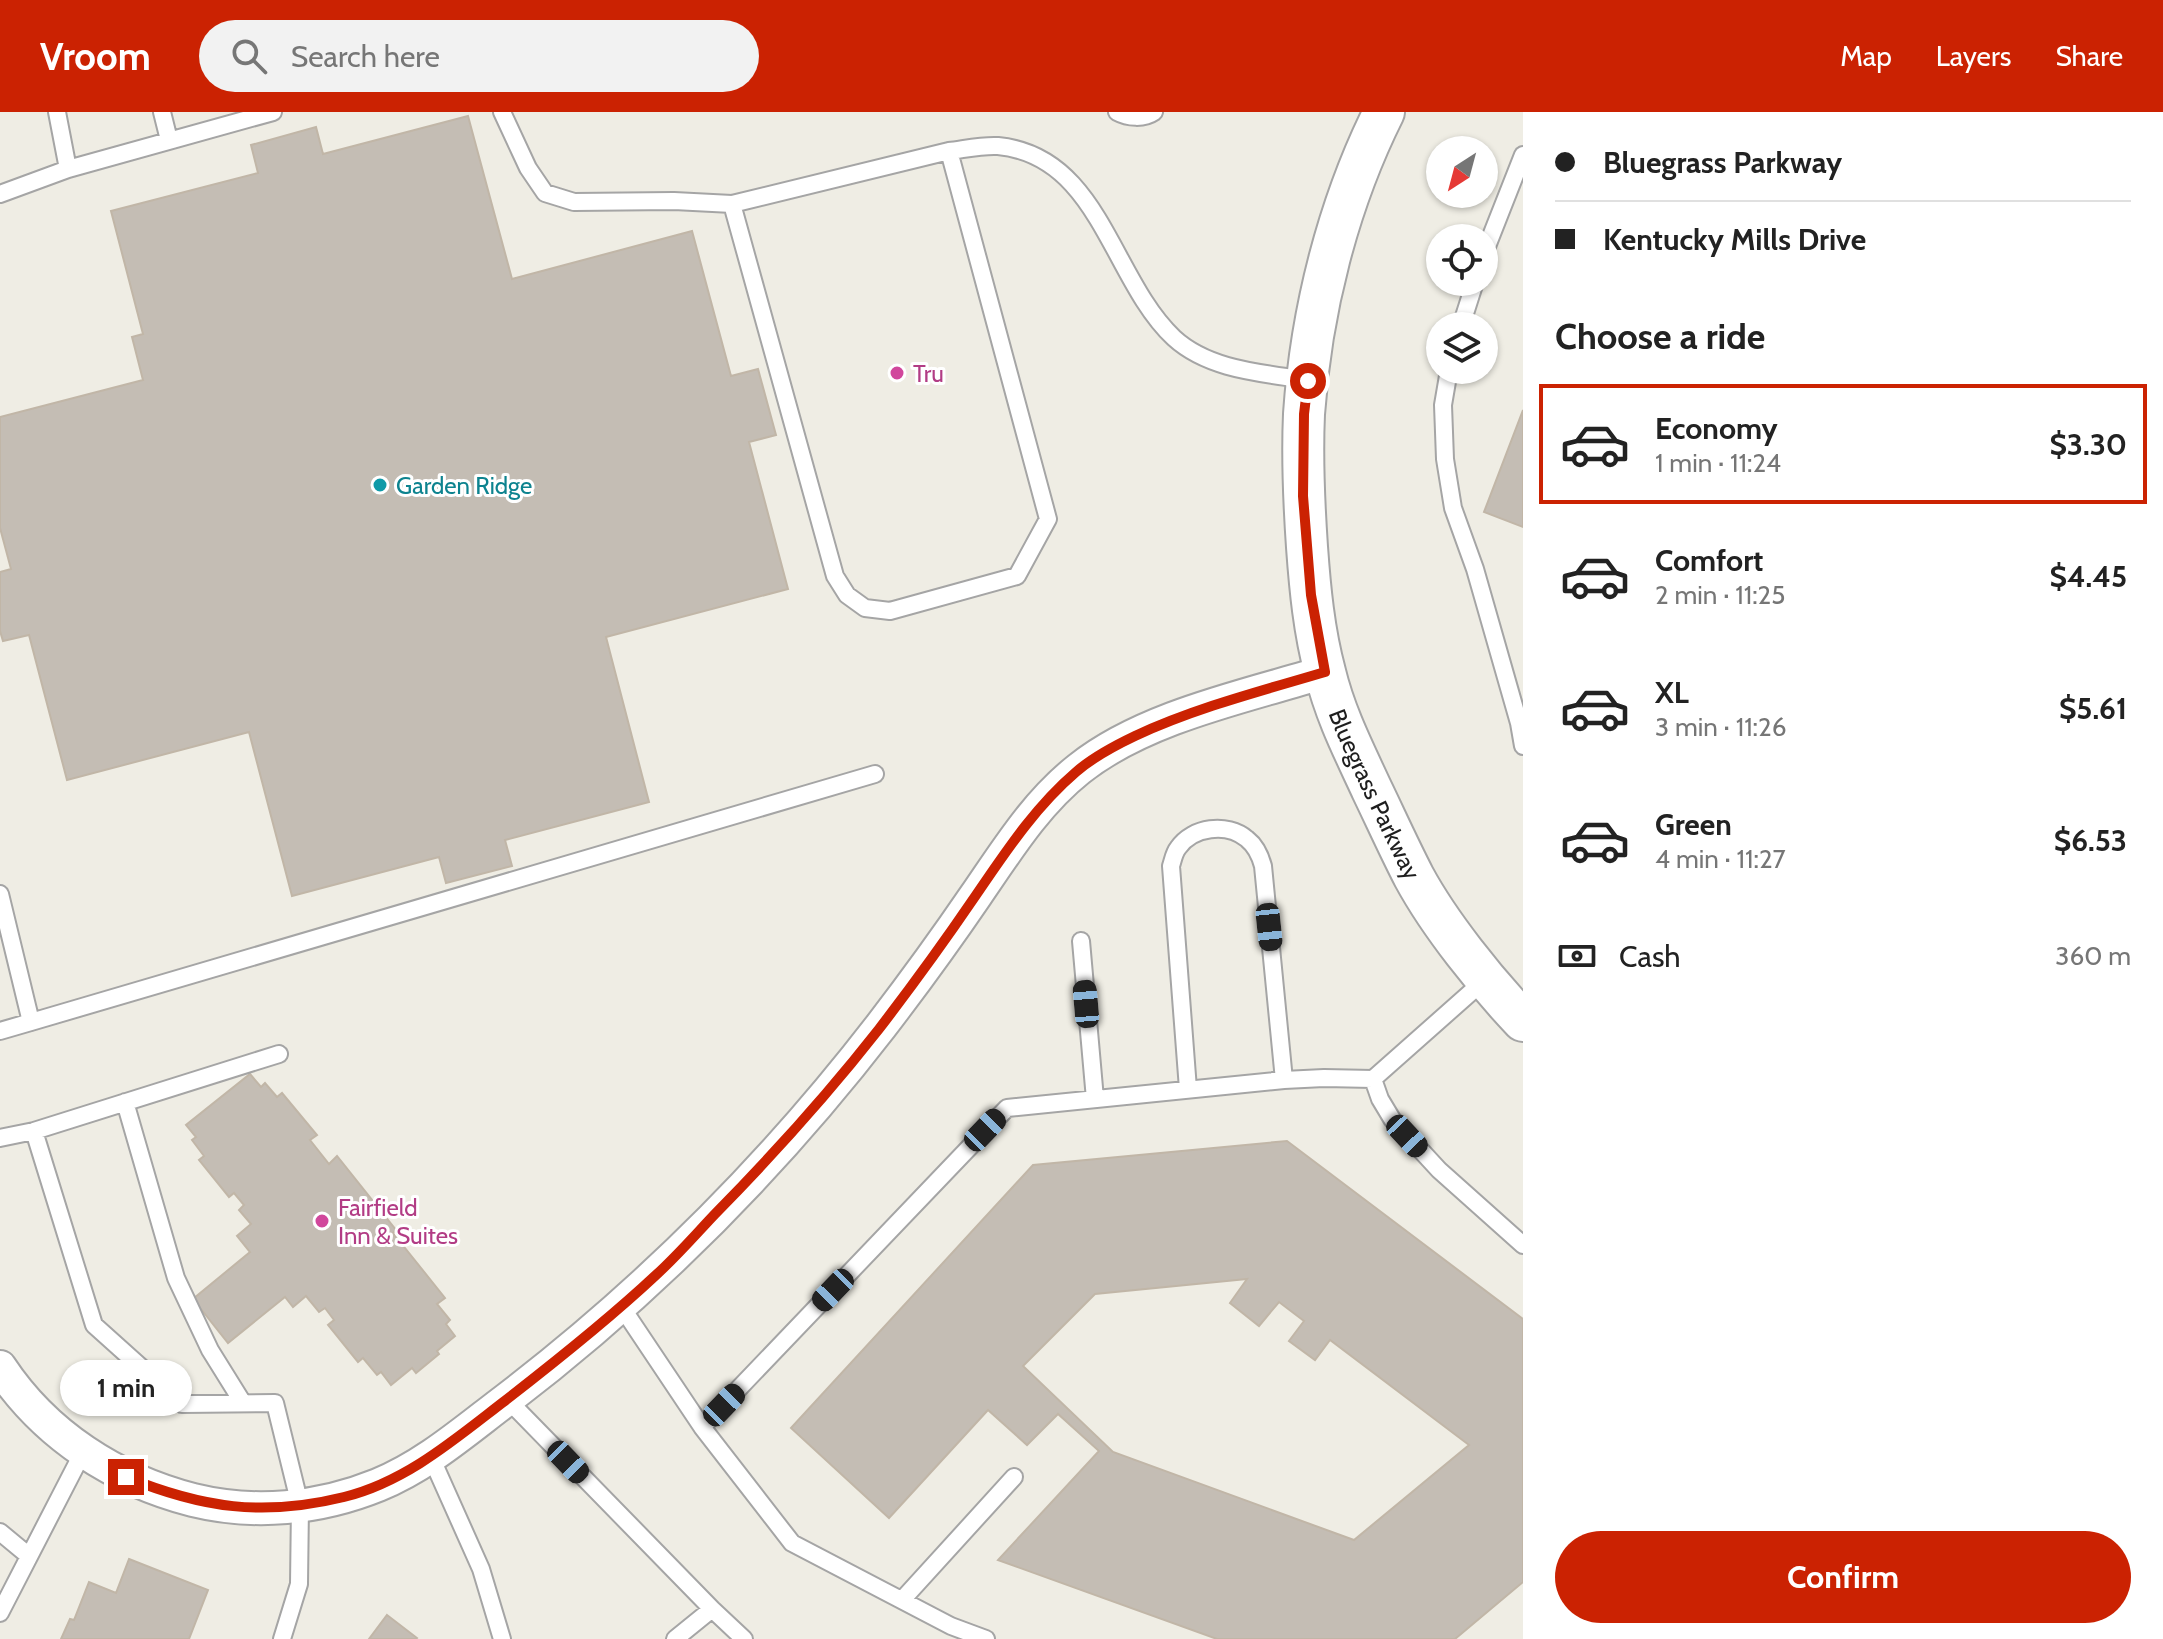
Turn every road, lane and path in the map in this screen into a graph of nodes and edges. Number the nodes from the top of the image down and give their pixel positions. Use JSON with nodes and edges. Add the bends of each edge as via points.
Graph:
{"nodes":[{"id":1,"x":57,"y":112,"type":"edge"},
{"id":2,"x":162,"y":112,"type":"edge"},
{"id":3,"x":273,"y":112,"type":"edge"},
{"id":4,"x":502,"y":112,"type":"edge"},
{"id":5,"x":1117,"y":112,"type":"edge"},
{"id":6,"x":1154,"y":112,"type":"edge"},
{"id":7,"x":1384,"y":112,"type":"edge"},
{"id":8,"x":169,"y":140,"type":"junction"},
{"id":9,"x":949,"y":151,"type":"junction"},
{"id":10,"x":1523,"y":155,"type":"edge"},
{"id":11,"x":68,"y":169,"type":"junction"},
{"id":12,"x":0,"y":194,"type":"edge"},
{"id":13,"x":732,"y":204,"type":"junction"},
{"id":14,"x":1496,"y":224,"type":"edge"},
{"id":15,"x":1308,"y":381,"type":"junction"},
{"id":16,"x":1447,"y":384,"type":"edge"},
{"id":17,"x":1325,"y":672,"type":"junction"},
{"id":18,"x":1523,"y":746,"type":"edge"},
{"id":19,"x":875,"y":774,"type":"dead end"},
{"id":20,"x":0,"y":894,"type":"edge"},
{"id":21,"x":4,"y":923,"type":"edge"},
{"id":22,"x":1081,"y":941,"type":"dead end"},
{"id":23,"x":1487,"y":978,"type":"junction"},
{"id":24,"x":1523,"y":1021,"type":"edge"},
{"id":25,"x":31,"y":1022,"type":"junction"},
{"id":26,"x":0,"y":1031,"type":"edge"},
{"id":27,"x":279,"y":1054,"type":"dead end"},
{"id":28,"x":1373,"y":1079,"type":"junction"},
{"id":29,"x":1284,"y":1080,"type":"junction"},
{"id":30,"x":1188,"y":1089,"type":"junction"},
{"id":31,"x":1095,"y":1099,"type":"junction"},
{"id":32,"x":125,"y":1102,"type":"junction"},
{"id":33,"x":34,"y":1131,"type":"junction"},
{"id":34,"x":0,"y":1138,"type":"edge"},
{"id":35,"x":1523,"y":1245,"type":"edge"},
{"id":36,"x":621,"y":1306,"type":"junction"},
{"id":37,"x":0,"y":1367,"type":"edge"},
{"id":38,"x":507,"y":1399,"type":"junction"},
{"id":39,"x":243,"y":1403,"type":"junction"},
{"id":40,"x":702,"y":1427,"type":"junction"},
{"id":41,"x":83,"y":1452,"type":"junction"},
{"id":42,"x":431,"y":1457,"type":"junction"},
{"id":43,"x":1014,"y":1477,"type":"dead end"},
{"id":44,"x":300,"y":1505,"type":"junction"},
{"id":45,"x":0,"y":1532,"type":"edge"},
{"id":46,"x":29,"y":1556,"type":"junction"},
{"id":47,"x":902,"y":1600,"type":"junction"},
{"id":48,"x":712,"y":1609,"type":"junction"},
{"id":49,"x":0,"y":1613,"type":"edge"},
{"id":50,"x":282,"y":1639,"type":"edge"},
{"id":51,"x":502,"y":1639,"type":"edge"},
{"id":52,"x":675,"y":1639,"type":"edge"},
{"id":53,"x":744,"y":1639,"type":"edge"},
{"id":54,"x":986,"y":1639,"type":"edge"}],
"edges":[{"from":1,"to":11,"type":"lane"},
{"from":2,"to":8,"type":"lane"},
{"from":3,"to":8,"type":"lane"},
{"from":4,"to":13,"type":"lane","via":[[545,193],[574,202]]},
{"from":5,"to":6,"type":"lane","via":[[1125,117]]},
{"from":7,"to":15,"type":"street","name":"Bluegrass Parkway","via":[[1345,207],[1326,275]]},
{"from":8,"to":11,"type":"lane"},
{"from":9,"to":13,"type":"lane"},
{"from":9,"to":13,"type":"lane","via":[[1048,519],[1017,576],[890,611],[865,608],[847,595],[835,576]]},
{"from":9,"to":15,"type":"lane","via":[[997,146],[1027,153],[1061,172],[1108,234],[1150,311],[1176,339],[1205,358],[1235,368]]},
{"from":10,"to":14,"type":"lane"},
{"from":11,"to":12,"type":"lane"},
{"from":15,"to":17,"type":"street","name":"Bluegrass Parkway","via":[[1303,496],[1311,595]]},
{"from":16,"to":18,"type":"lane","via":[[1445,459],[1453,508]]},
{"from":17,"to":23,"type":"street","name":"Bluegrass Parkway","via":[[1342,727],[1415,879]]},
{"from":17,"to":36,"type":"street","via":[[1159,725],[1111,747],[1050,795],[888,1017],[786,1140]]},
{"from":19,"to":25,"type":"lane"},
{"from":20,"to":21,"type":"lane"},
{"from":21,"to":25,"type":"lane"},
{"from":22,"to":31,"type":"lane"},
{"from":23,"to":24,"type":"street","name":"Bluegrass Parkway"},
{"from":23,"to":28,"type":"lane"},
{"from":25,"to":26,"type":"lane"},
{"from":27,"to":32,"type":"lane"},
{"from":28,"to":29,"type":"lane"},
{"from":28,"to":35,"type":"lane","via":[[1392,1119],[1439,1170]]},
{"from":29,"to":30,"type":"lane"},
{"from":29,"to":30,"type":"lane","via":[[1263,866],[1240,833],[1213,829],[1188,837],[1171,866]]},
{"from":30,"to":31,"type":"lane"},
{"from":31,"to":40,"type":"lane","via":[[1007,1108]]},
{"from":32,"to":33,"type":"lane"},
{"from":32,"to":39,"type":"lane","via":[[176,1278],[210,1350]]},
{"from":33,"to":34,"type":"lane"},
{"from":33,"to":39,"type":"lane","via":[[94,1325],[182,1404]]},
{"from":36,"to":38,"type":"street"},
{"from":36,"to":40,"type":"lane"},
{"from":37,"to":41,"type":"street","via":[[47,1423]]},
{"from":38,"to":42,"type":"street"},
{"from":38,"to":48,"type":"lane"},
{"from":39,"to":44,"type":"lane","via":[[275,1403]]},
{"from":40,"to":47,"type":"lane","via":[[792,1543]]},
{"from":41,"to":44,"type":"street","via":[[161,1492],[253,1509]]},
{"from":41,"to":46,"type":"lane"},
{"from":42,"to":44,"type":"street","via":[[381,1484]]},
{"from":42,"to":51,"type":"lane","via":[[481,1569]]},
{"from":43,"to":47,"type":"lane"},
{"from":44,"to":50,"type":"lane","via":[[299,1584]]},
{"from":45,"to":46,"type":"lane"},
{"from":46,"to":49,"type":"lane"},
{"from":47,"to":54,"type":"lane"},
{"from":48,"to":52,"type":"lane"},
{"from":48,"to":53,"type":"lane"}]}
